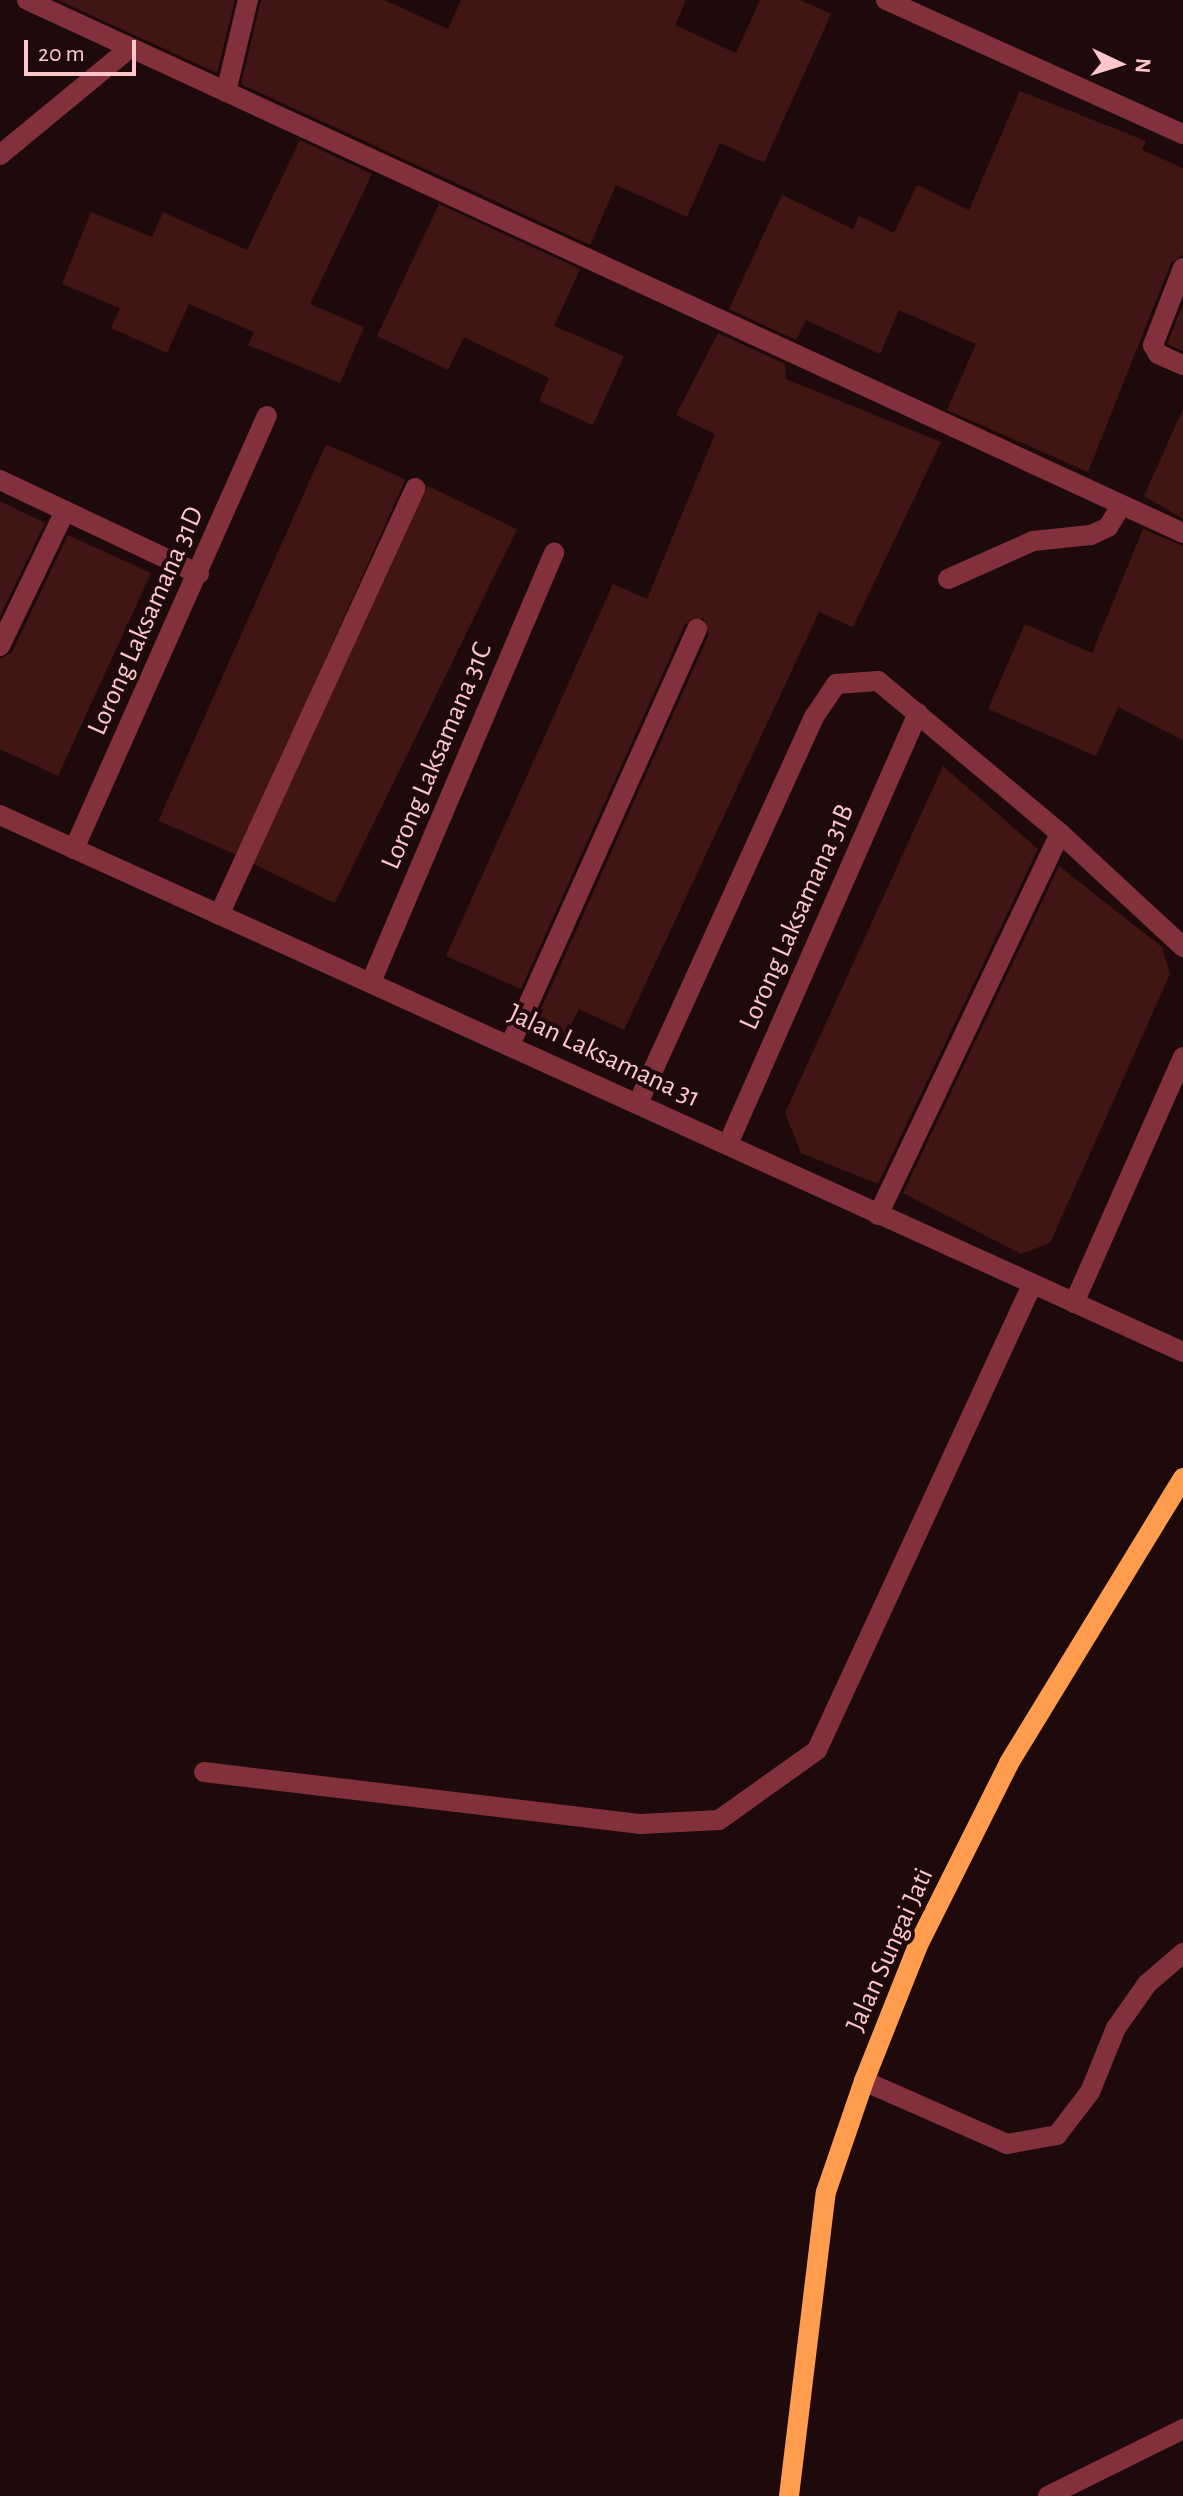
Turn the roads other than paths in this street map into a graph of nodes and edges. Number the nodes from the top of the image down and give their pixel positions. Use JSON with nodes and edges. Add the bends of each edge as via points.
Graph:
{"nodes":[{"id":1,"x":27,"y":0,"type":"edge"},
{"id":2,"x":248,"y":0,"type":"edge"},
{"id":3,"x":886,"y":0,"type":"edge"},
{"id":4,"x":130,"y":48,"type":"junction"},
{"id":5,"x":226,"y":92,"type":"junction"},
{"id":6,"x":1183,"y":134,"type":"edge"},
{"id":7,"x":0,"y":155,"type":"edge"},
{"id":8,"x":1183,"y":268,"type":"edge"},
{"id":9,"x":1183,"y":365,"type":"edge"},
{"id":10,"x":267,"y":416,"type":"dead end"},
{"id":11,"x":0,"y":480,"type":"edge"},
{"id":12,"x":415,"y":488,"type":"dead end"},
{"id":13,"x":1121,"y":506,"type":"junction"},
{"id":14,"x":65,"y":511,"type":"junction"},
{"id":15,"x":1183,"y":533,"type":"edge"},
{"id":16,"x":554,"y":552,"type":"dead end"},
{"id":17,"x":199,"y":574,"type":"junction"},
{"id":18,"x":948,"y":579,"type":"dead end"},
{"id":19,"x":697,"y":629,"type":"dead end"},
{"id":20,"x":0,"y":646,"type":"edge"},
{"id":21,"x":918,"y":713,"type":"junction"},
{"id":22,"x":0,"y":815,"type":"edge"},
{"id":23,"x":1060,"y":833,"type":"junction"},
{"id":24,"x":74,"y":849,"type":"junction"},
{"id":25,"x":219,"y":915,"type":"junction"},
{"id":26,"x":1183,"y":947,"type":"edge"},
{"id":27,"x":371,"y":982,"type":"junction"},
{"id":28,"x":511,"y":1043,"type":"junction"},
{"id":29,"x":1183,"y":1057,"type":"edge"},
{"id":30,"x":639,"y":1101,"type":"junction"},
{"id":31,"x":728,"y":1144,"type":"junction"},
{"id":32,"x":878,"y":1215,"type":"junction"},
{"id":33,"x":1032,"y":1285,"type":"junction"},
{"id":34,"x":1074,"y":1303,"type":"junction"},
{"id":35,"x":1183,"y":1352,"type":"edge"},
{"id":36,"x":1183,"y":1478,"type":"edge"},
{"id":37,"x":204,"y":1772,"type":"dead end"},
{"id":38,"x":1183,"y":1953,"type":"edge"},
{"id":39,"x":864,"y":2081,"type":"junction"},
{"id":40,"x":1183,"y":2429,"type":"edge"},
{"id":41,"x":789,"y":2496,"type":"edge"},
{"id":42,"x":1048,"y":2496,"type":"edge"}],
"edges":[{"from":1,"to":4,"type":"street"},
{"from":2,"to":5,"type":"street"},
{"from":3,"to":6,"type":"street"},
{"from":4,"to":5,"type":"street"},
{"from":4,"to":7,"type":"street"},
{"from":5,"to":13,"type":"street"},
{"from":8,"to":9,"type":"street","via":[[1153,345]]},
{"from":10,"to":17,"type":"street","name":"Lorong Laksamana 31D"},
{"from":11,"to":14,"type":"street"},
{"from":12,"to":25,"type":"street"},
{"from":13,"to":15,"type":"street"},
{"from":13,"to":18,"type":"street","via":[[1108,527],[1091,535],[1033,541]]},
{"from":14,"to":17,"type":"street"},
{"from":14,"to":20,"type":"street"},
{"from":16,"to":27,"type":"street","name":"Lorong Laksamana 31C"},
{"from":17,"to":24,"type":"street","name":"Lorong Laksamana 31D"},
{"from":19,"to":28,"type":"street"},
{"from":21,"to":23,"type":"street"},
{"from":21,"to":30,"type":"street","via":[[878,681],[836,684],[814,717]]},
{"from":21,"to":31,"type":"street","name":"Lorong Laksamana 31B"},
{"from":22,"to":24,"type":"street","name":"Jalan Laksamana 31"},
{"from":23,"to":26,"type":"street"},
{"from":23,"to":32,"type":"street"},
{"from":24,"to":25,"type":"street","name":"Jalan Laksamana 31"},
{"from":25,"to":27,"type":"street","name":"Jalan Laksamana 31"},
{"from":27,"to":28,"type":"street","name":"Jalan Laksamana 31"},
{"from":28,"to":30,"type":"street","name":"Jalan Laksamana 31"},
{"from":29,"to":34,"type":"street"},
{"from":30,"to":31,"type":"street","name":"Jalan Laksamana 31"},
{"from":31,"to":32,"type":"street","name":"Jalan Laksamana 31"},
{"from":32,"to":33,"type":"street","name":"Jalan Laksamana 31"},
{"from":33,"to":34,"type":"street","name":"Jalan Laksamana 31"},
{"from":33,"to":37,"type":"street","via":[[817,1750],[719,1820],[641,1824]]},
{"from":34,"to":35,"type":"street","name":"Jalan Laksamana 31"},
{"from":36,"to":39,"type":"main road","name":"Jalan Sungai Jati","via":[[1009,1763],[918,1945]]},
{"from":38,"to":39,"type":"street","via":[[1147,1984],[1116,2028],[1090,2092],[1057,2135],[1007,2144]]},
{"from":39,"to":41,"type":"main road","name":"Jalan Sungai Jati","via":[[826,2192]]},
{"from":40,"to":42,"type":"street"}]}
